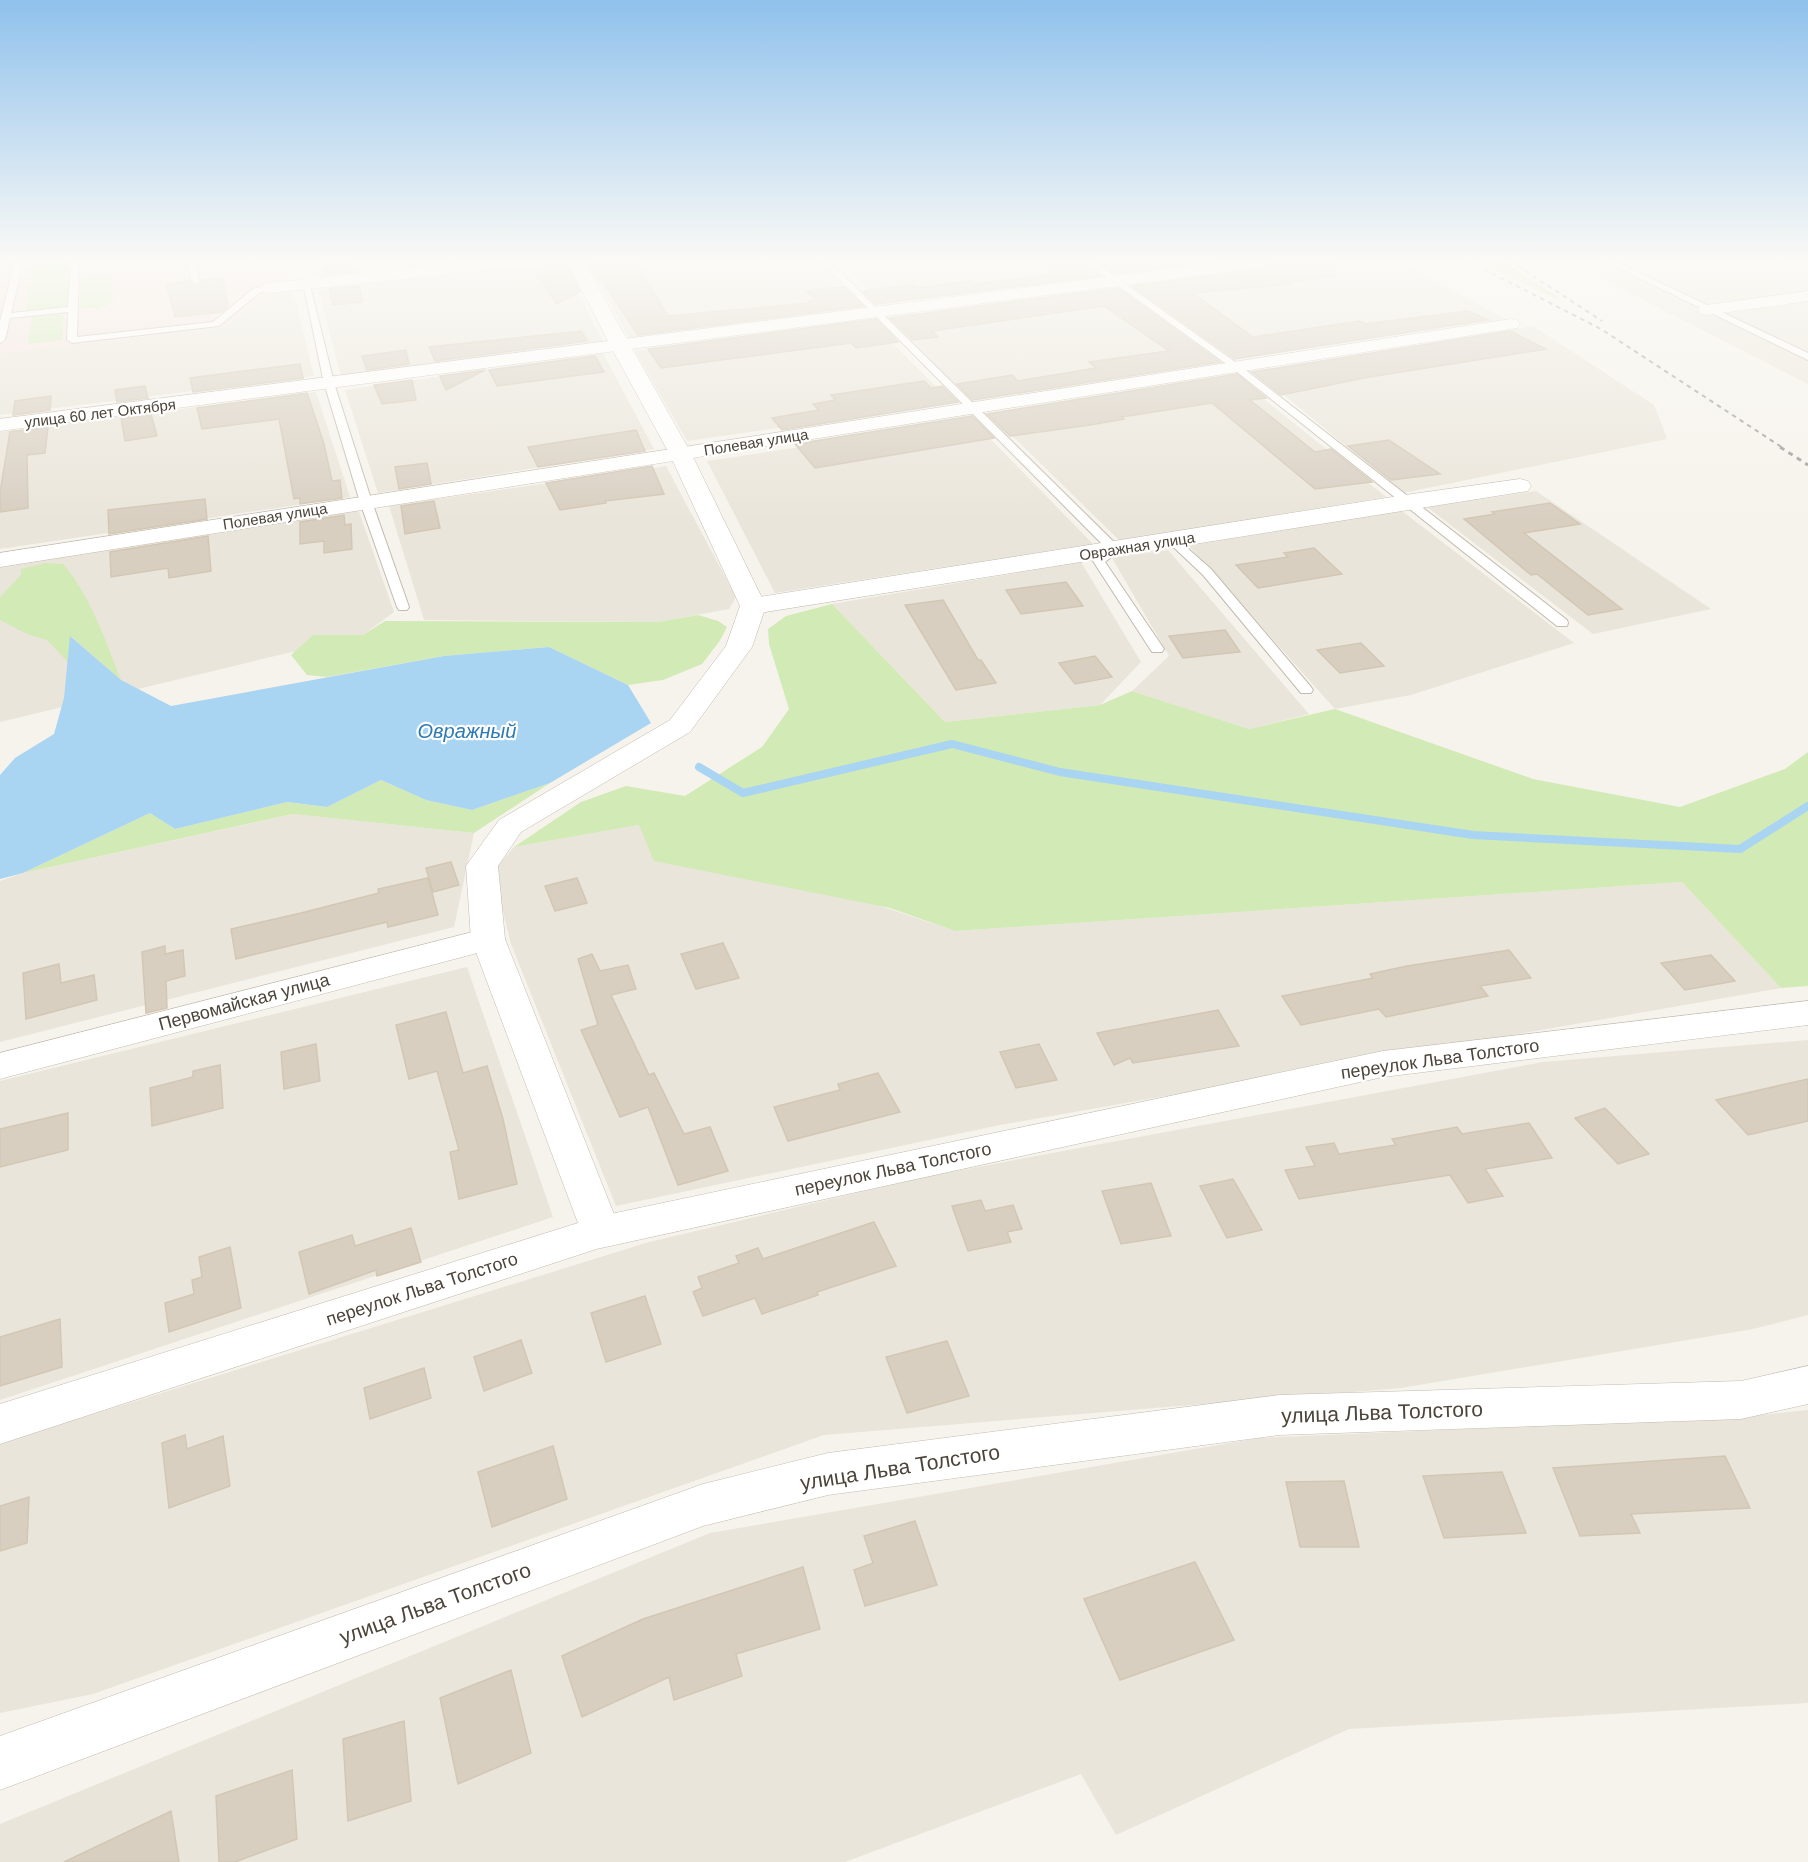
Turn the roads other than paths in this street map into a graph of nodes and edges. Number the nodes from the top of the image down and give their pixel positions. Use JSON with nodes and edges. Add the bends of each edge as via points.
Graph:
{"nodes":[{"id":1,"x":321,"y":348,"type":"edge"},
{"id":2,"x":597,"y":348,"type":"edge"},
{"id":3,"x":621,"y":348,"type":"edge"},
{"id":4,"x":912,"y":348,"type":"edge"},
{"id":5,"x":1209,"y":348,"type":"edge"},
{"id":6,"x":1353,"y":348,"type":"edge"},
{"id":7,"x":1788,"y":348,"type":"edge"},
{"id":8,"x":1808,"y":357,"type":"edge"},
{"id":9,"x":1234,"y":366,"type":"junction"},
{"id":10,"x":329,"y":383,"type":"junction"},
{"id":11,"x":970,"y":408,"type":"junction"},
{"id":12,"x":0,"y":425,"type":"edge"},
{"id":13,"x":681,"y":454,"type":"junction"},
{"id":14,"x":1520,"y":486,"type":"dead end"},
{"id":15,"x":366,"y":502,"type":"junction"},
{"id":16,"x":1405,"y":502,"type":"junction"},
{"id":17,"x":1172,"y":540,"type":"junction"},
{"id":18,"x":1114,"y":549,"type":"junction"},
{"id":19,"x":0,"y":560,"type":"edge"},
{"id":20,"x":753,"y":606,"type":"junction"},
{"id":21,"x":403,"y":607,"type":"dead end"},
{"id":22,"x":1562,"y":623,"type":"dead end"},
{"id":23,"x":1157,"y":649,"type":"dead end"},
{"id":24,"x":1306,"y":690,"type":"dead end"},
{"id":25,"x":488,"y":939,"type":"junction"},
{"id":26,"x":1808,"y":1013,"type":"edge"},
{"id":27,"x":0,"y":1066,"type":"edge"},
{"id":28,"x":601,"y":1232,"type":"junction"},
{"id":29,"x":1808,"y":1385,"type":"edge"},
{"id":30,"x":0,"y":1424,"type":"edge"},
{"id":31,"x":0,"y":1763,"type":"edge"}],
"edges":[{"from":1,"to":10,"type":"lane"},
{"from":2,"to":10,"type":"street","name":"улица 60 лет Октября"},
{"from":3,"to":13,"type":"street"},
{"from":4,"to":11,"type":"lane"},
{"from":5,"to":9,"type":"lane"},
{"from":6,"to":9,"type":"street","name":"Полевая улица"},
{"from":7,"to":8,"type":"lane"},
{"from":9,"to":11,"type":"street","name":"Полевая улица"},
{"from":9,"to":16,"type":"lane"},
{"from":10,"to":12,"type":"street","name":"улица 60 лет Октября"},
{"from":10,"to":15,"type":"lane"},
{"from":11,"to":13,"type":"street","name":"Полевая улица"},
{"from":11,"to":18,"type":"lane"},
{"from":13,"to":15,"type":"street","name":"Полевая улица"},
{"from":13,"to":20,"type":"street"},
{"from":14,"to":16,"type":"street","name":"Овражная улица"},
{"from":15,"to":19,"type":"street","name":"Полевая улица"},
{"from":15,"to":21,"type":"lane"},
{"from":16,"to":17,"type":"street","name":"Овражная улица"},
{"from":16,"to":22,"type":"lane"},
{"from":17,"to":18,"type":"street","name":"Овражная улица"},
{"from":17,"to":24,"type":"lane","via":[[1207,572]]},
{"from":18,"to":20,"type":"street","name":"Овражная улица"},
{"from":18,"to":23,"type":"lane","via":[[1099,561]]},
{"from":20,"to":25,"type":"street","via":[[739,647],[680,726],[510,826],[482,866]]},
{"from":25,"to":27,"type":"street","name":"Первомайская улица"},
{"from":25,"to":28,"type":"street"},
{"from":26,"to":28,"type":"street","name":"переулок Льва Толстого","via":[[1383,1064]]},
{"from":28,"to":30,"type":"street","name":"переулок Льва Толстого"},
{"from":29,"to":31,"type":"street","name":"улица Льва Толстого","via":[[1741,1400],[1279,1415],[828,1474],[703,1505]]}]}
